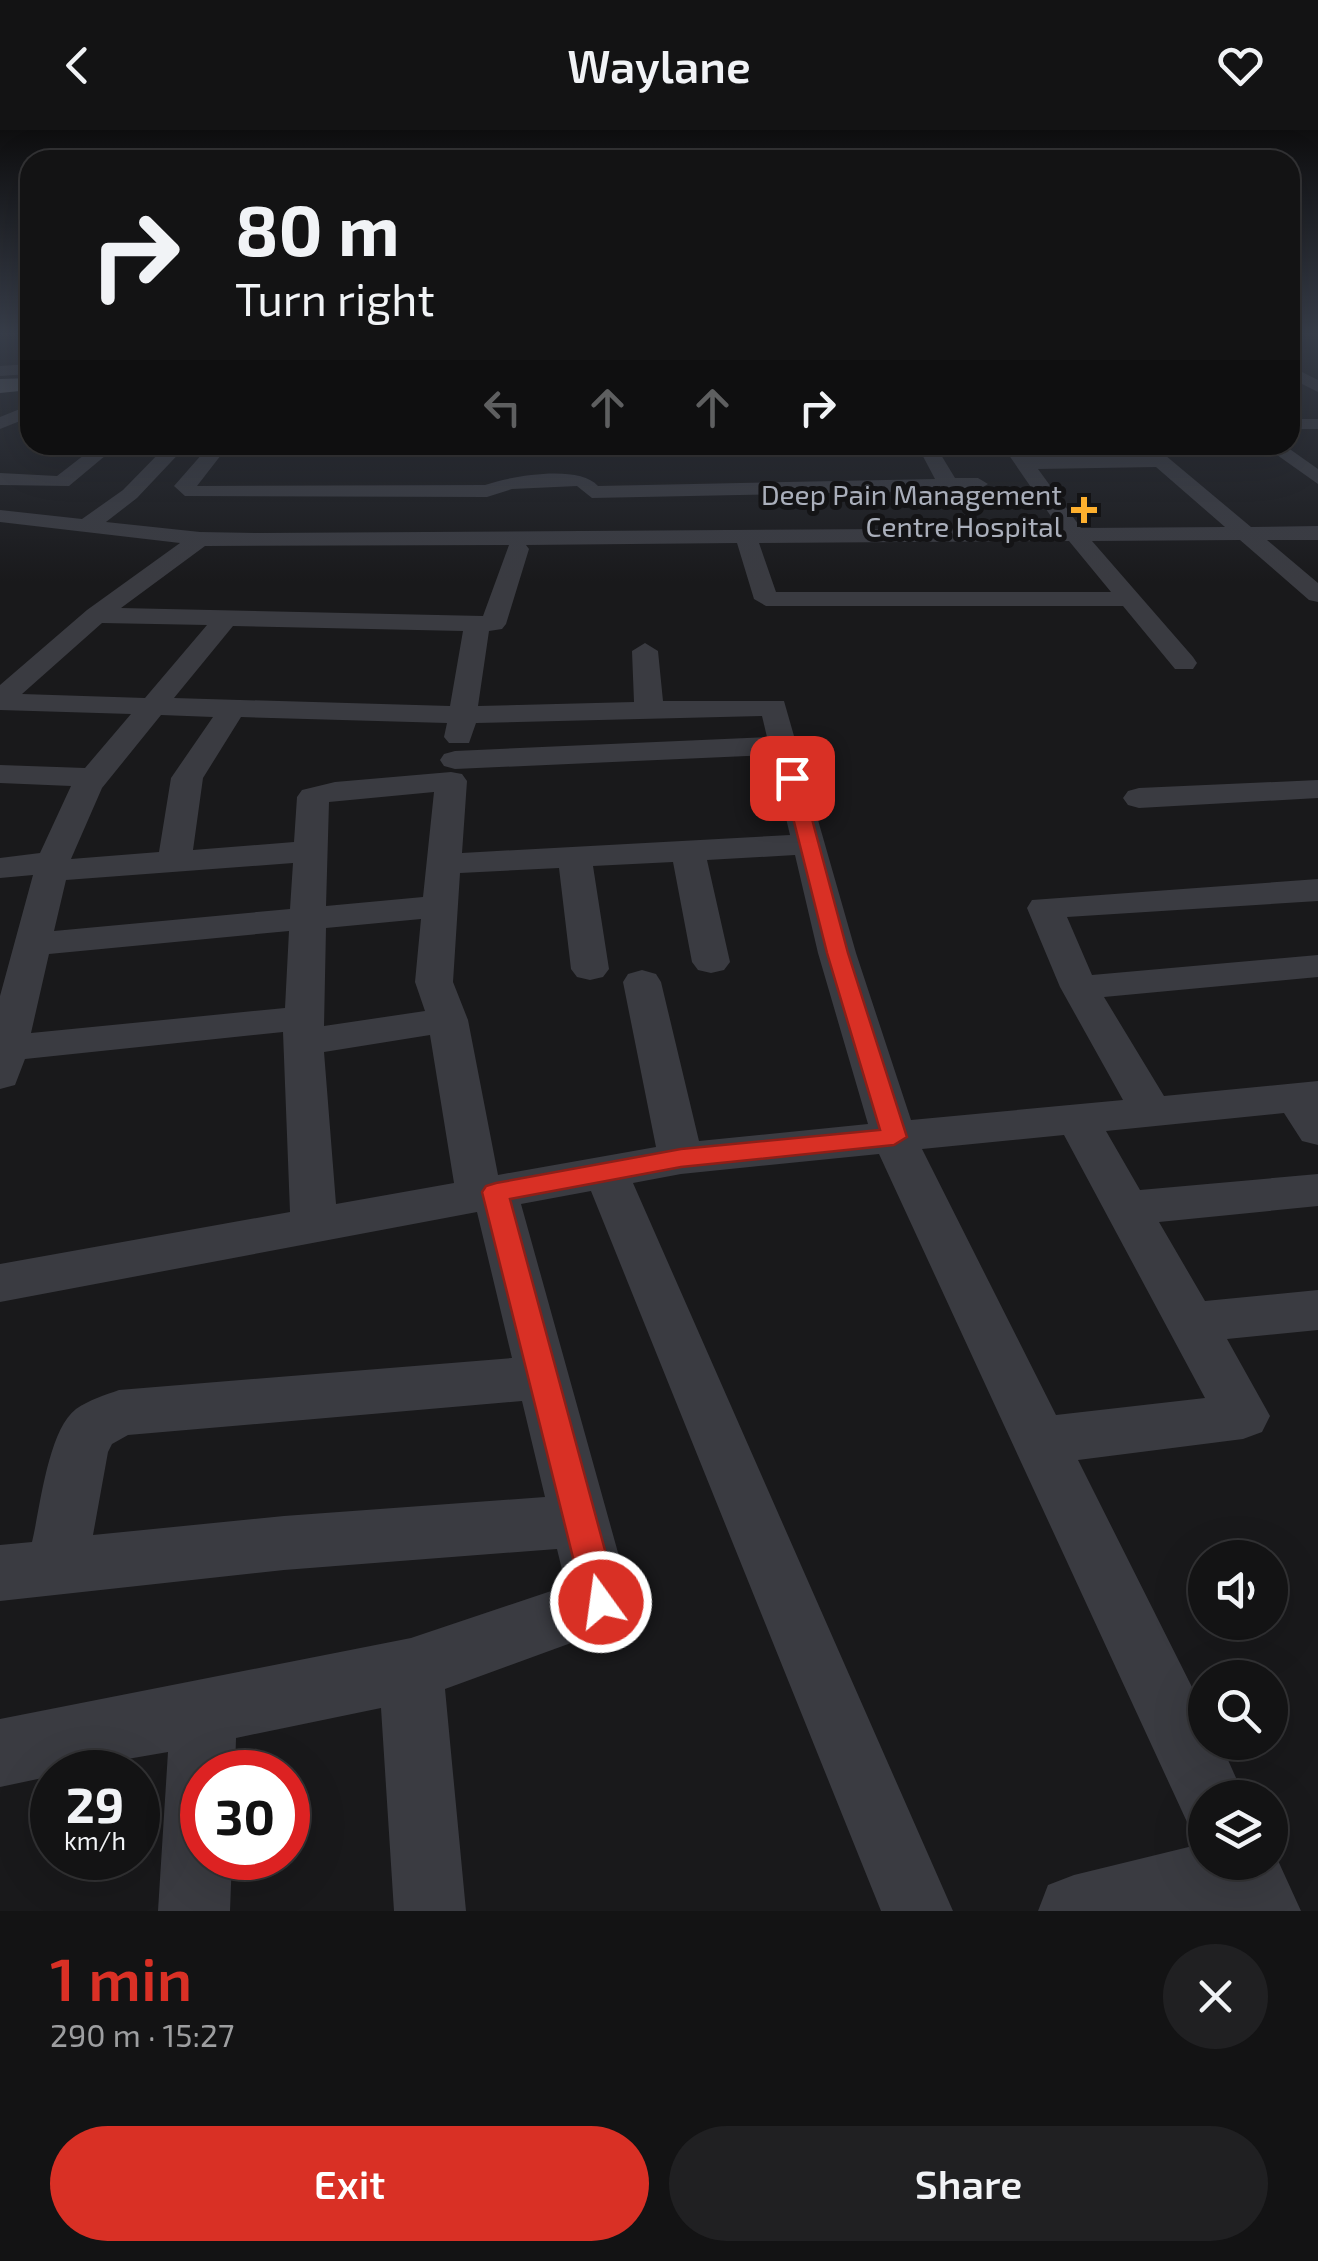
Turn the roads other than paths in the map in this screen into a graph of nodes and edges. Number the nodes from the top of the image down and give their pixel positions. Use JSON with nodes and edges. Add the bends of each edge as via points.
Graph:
{"nodes":[{"id":1,"x":107,"y":455,"type":"edge"},
{"id":2,"x":168,"y":455,"type":"edge"},
{"id":3,"x":210,"y":455,"type":"edge"},
{"id":4,"x":882,"y":455,"type":"edge"},
{"id":5,"x":932,"y":455,"type":"edge"},
{"id":6,"x":1019,"y":455,"type":"edge"},
{"id":7,"x":1166,"y":455,"type":"edge"},
{"id":8,"x":1167,"y":455,"type":"edge"},
{"id":9,"x":1286,"y":455,"type":"edge"},
{"id":10,"x":1317,"y":477,"type":"edge"},
{"id":11,"x":0,"y":479,"type":"edge"},
{"id":12,"x":62,"y":482,"type":"junction"},
{"id":13,"x":948,"y":484,"type":"junction"},
{"id":14,"x":978,"y":484,"type":"dead end"},
{"id":15,"x":104,"y":485,"type":"dead end"},
{"id":16,"x":900,"y":485,"type":"junction"},
{"id":17,"x":136,"y":488,"type":"junction"},
{"id":18,"x":642,"y":491,"type":"junction"},
{"id":19,"x":192,"y":492,"type":"junction"},
{"id":20,"x":592,"y":492,"type":"junction"},
{"id":21,"x":872,"y":511,"type":"junction"},
{"id":22,"x":796,"y":512,"type":"junction"},
{"id":23,"x":0,"y":516,"type":"edge"},
{"id":24,"x":435,"y":520,"type":"dead end"},
{"id":25,"x":37,"y":521,"type":"junction"},
{"id":26,"x":0,"y":524,"type":"edge"},
{"id":27,"x":731,"y":524,"type":"junction"},
{"id":28,"x":85,"y":528,"type":"junction"},
{"id":29,"x":1318,"y":532,"type":"edge"},
{"id":30,"x":591,"y":538,"type":"junction"},
{"id":31,"x":1252,"y":539,"type":"junction"},
{"id":32,"x":650,"y":540,"type":"junction"},
{"id":33,"x":1079,"y":540,"type":"junction"},
{"id":34,"x":959,"y":541,"type":"junction"},
{"id":35,"x":194,"y":542,"type":"junction"},
{"id":36,"x":1297,"y":542,"type":"edge"},
{"id":37,"x":518,"y":549,"type":"junction"},
{"id":38,"x":1318,"y":595,"type":"edge"},
{"id":39,"x":1130,"y":599,"type":"junction"},
{"id":40,"x":96,"y":615,"type":"junction"},
{"id":41,"x":226,"y":618,"type":"junction"},
{"id":42,"x":478,"y":624,"type":"junction"},
{"id":43,"x":645,"y":651,"type":"dead end"},
{"id":44,"x":1184,"y":663,"type":"dead end"},
{"id":45,"x":0,"y":700,"type":"edge"},
{"id":46,"x":152,"y":707,"type":"junction"},
{"id":47,"x":232,"y":709,"type":"junction"},
{"id":48,"x":649,"y":710,"type":"junction"},
{"id":49,"x":462,"y":715,"type":"junction"},
{"id":50,"x":784,"y":745,"type":"junction"},
{"id":51,"x":453,"y":771,"type":"junction"},
{"id":52,"x":0,"y":774,"type":"edge"},
{"id":53,"x":94,"y":778,"type":"junction"},
{"id":54,"x":1318,"y":789,"type":"edge"},
{"id":55,"x":1139,"y":798,"type":"dead end"},
{"id":56,"x":809,"y":844,"type":"junction"},
{"id":57,"x":688,"y":850,"type":"junction"},
{"id":58,"x":313,"y":851,"type":"junction"},
{"id":59,"x":575,"y":856,"type":"junction"},
{"id":60,"x":175,"y":862,"type":"junction"},
{"id":61,"x":444,"y":864,"type":"junction"},
{"id":62,"x":52,"y":866,"type":"junction"},
{"id":63,"x":0,"y":868,"type":"edge"},
{"id":64,"x":1318,"y":890,"type":"edge"},
{"id":65,"x":441,"y":906,"type":"junction"},
{"id":66,"x":309,"y":920,"type":"junction"},
{"id":67,"x":32,"y":944,"type":"junction"},
{"id":68,"x":711,"y":962,"type":"dead end"},
{"id":69,"x":1318,"y":966,"type":"edge"},
{"id":70,"x":590,"y":969,"type":"dead end"},
{"id":71,"x":642,"y":982,"type":"dead end"},
{"id":72,"x":1081,"y":988,"type":"junction"},
{"id":73,"x":448,"y":1020,"type":"junction"},
{"id":74,"x":304,"y":1030,"type":"junction"},
{"id":75,"x":3,"y":1062,"type":"edge"},
{"id":76,"x":1310,"y":1107,"type":"edge"},
{"id":77,"x":1152,"y":1112,"type":"junction"},
{"id":78,"x":1077,"y":1118,"type":"junction"},
{"id":79,"x":894,"y":1137,"type":"junction"},
{"id":80,"x":681,"y":1158,"type":"junction"},
{"id":81,"x":606,"y":1172,"type":"junction"},
{"id":82,"x":1318,"y":1190,"type":"edge"},
{"id":83,"x":487,"y":1194,"type":"junction"},
{"id":84,"x":1127,"y":1208,"type":"junction"},
{"id":85,"x":314,"y":1226,"type":"junction"},
{"id":86,"x":0,"y":1284,"type":"edge"},
{"id":87,"x":1318,"y":1310,"type":"edge"},
{"id":88,"x":1191,"y":1322,"type":"junction"},
{"id":89,"x":543,"y":1376,"type":"junction"},
{"id":90,"x":1040,"y":1441,"type":"junction"},
{"id":91,"x":580,"y":1521,"type":"junction"},
{"id":92,"x":57,"y":1567,"type":"junction"},
{"id":93,"x":0,"y":1573,"type":"edge"},
{"id":94,"x":411,"y":1670,"type":"junction"},
{"id":95,"x":204,"y":1712,"type":"junction"},
{"id":96,"x":0,"y":1753,"type":"edge"},
{"id":97,"x":1202,"y":1780,"type":"edge"},
{"id":98,"x":1251,"y":1881,"type":"edge"},
{"id":99,"x":194,"y":1911,"type":"edge"},
{"id":100,"x":430,"y":1911,"type":"edge"},
{"id":101,"x":917,"y":1911,"type":"edge"},
{"id":102,"x":1074,"y":1911,"type":"edge"}],
"edges":[{"from":1,"to":12,"type":"street"},
{"from":2,"to":17,"type":"street"},
{"from":3,"to":19,"type":"street","via":[[184,486]]},
{"from":4,"to":16,"type":"street"},
{"from":5,"to":13,"type":"street"},
{"from":6,"to":33,"type":"street"},
{"from":7,"to":31,"type":"street"},
{"from":8,"to":36,"type":"street"},
{"from":9,"to":10,"type":"street"},
{"from":11,"to":12,"type":"street"},
{"from":12,"to":25,"type":"street","via":[[88,484]]},
{"from":13,"to":14,"type":"street"},
{"from":13,"to":16,"type":"street"},
{"from":15,"to":17,"type":"street"},
{"from":16,"to":21,"type":"street"},
{"from":16,"to":34,"type":"street"},
{"from":17,"to":19,"type":"street"},
{"from":17,"to":28,"type":"street"},
{"from":18,"to":20,"type":"street"},
{"from":18,"to":27,"type":"street"},
{"from":18,"to":32,"type":"street","via":[[641,526]]},
{"from":19,"to":20,"type":"street","via":[[487,491],[510,482],[582,480]]},
{"from":20,"to":30,"type":"street"},
{"from":21,"to":22,"type":"street"},
{"from":21,"to":22,"type":"street"},
{"from":21,"to":34,"type":"street"},
{"from":22,"to":27,"type":"street"},
{"from":22,"to":27,"type":"street"},
{"from":23,"to":25,"type":"street"},
{"from":24,"to":30,"type":"street"},
{"from":25,"to":28,"type":"street"},
{"from":26,"to":35,"type":"street"},
{"from":27,"to":30,"type":"street"},
{"from":27,"to":32,"type":"street"},
{"from":27,"to":34,"type":"street"},
{"from":27,"to":39,"type":"street","via":[[766,599]]},
{"from":28,"to":35,"type":"street"},
{"from":29,"to":36,"type":"street"},
{"from":30,"to":32,"type":"street"},
{"from":30,"to":35,"type":"street"},
{"from":30,"to":37,"type":"street"},
{"from":31,"to":33,"type":"street"},
{"from":31,"to":36,"type":"street"},
{"from":31,"to":38,"type":"street"},
{"from":33,"to":34,"type":"street"},
{"from":33,"to":39,"type":"street"},
{"from":35,"to":37,"type":"street"},
{"from":35,"to":40,"type":"street"},
{"from":37,"to":42,"type":"street","via":[[493,624]]},
{"from":39,"to":44,"type":"street"},
{"from":40,"to":41,"type":"street"},
{"from":40,"to":45,"type":"street"},
{"from":41,"to":42,"type":"street"},
{"from":41,"to":46,"type":"street"},
{"from":42,"to":49,"type":"street"},
{"from":43,"to":48,"type":"street"},
{"from":45,"to":46,"type":"street"},
{"from":46,"to":47,"type":"street"},
{"from":46,"to":53,"type":"street"},
{"from":47,"to":49,"type":"street"},
{"from":47,"to":60,"type":"street","via":[[187,778]]},
{"from":48,"to":49,"type":"street"},
{"from":48,"to":50,"type":"street","via":[[774,707]]},
{"from":49,"to":51,"type":"street"},
{"from":50,"to":51,"type":"street"},
{"from":50,"to":56,"type":"street"},
{"from":51,"to":58,"type":"street","via":[[313,797]]},
{"from":51,"to":61,"type":"street"},
{"from":52,"to":53,"type":"street"},
{"from":53,"to":62,"type":"street"},
{"from":54,"to":55,"type":"street"},
{"from":56,"to":57,"type":"street"},
{"from":56,"to":79,"type":"street"},
{"from":57,"to":59,"type":"street"},
{"from":57,"to":68,"type":"street"},
{"from":58,"to":60,"type":"street"},
{"from":58,"to":66,"type":"street"},
{"from":59,"to":61,"type":"street"},
{"from":59,"to":70,"type":"street"},
{"from":60,"to":62,"type":"street"},
{"from":61,"to":65,"type":"street"},
{"from":62,"to":63,"type":"street"},
{"from":62,"to":67,"type":"street"},
{"from":64,"to":72,"type":"street","via":[[1045,908]]},
{"from":65,"to":66,"type":"street"},
{"from":65,"to":73,"type":"street","via":[[434,982]]},
{"from":66,"to":67,"type":"street"},
{"from":66,"to":74,"type":"street"},
{"from":67,"to":75,"type":"street"},
{"from":69,"to":72,"type":"street"},
{"from":71,"to":80,"type":"street"},
{"from":72,"to":77,"type":"street"},
{"from":73,"to":74,"type":"street"},
{"from":73,"to":83,"type":"street"},
{"from":74,"to":75,"type":"street"},
{"from":74,"to":85,"type":"street"},
{"from":76,"to":77,"type":"street"},
{"from":77,"to":78,"type":"street"},
{"from":78,"to":79,"type":"street"},
{"from":78,"to":84,"type":"street"},
{"from":79,"to":80,"type":"street"},
{"from":79,"to":90,"type":"street"},
{"from":80,"to":81,"type":"street"},
{"from":81,"to":83,"type":"street"},
{"from":81,"to":101,"type":"street"},
{"from":82,"to":84,"type":"street"},
{"from":83,"to":85,"type":"street"},
{"from":83,"to":89,"type":"street"},
{"from":84,"to":88,"type":"street"},
{"from":85,"to":86,"type":"street"},
{"from":87,"to":88,"type":"street"},
{"from":88,"to":90,"type":"street","via":[[1243,1416]]},
{"from":89,"to":91,"type":"street"},
{"from":89,"to":92,"type":"street","via":[[119,1413],[92,1428],[80,1452]]},
{"from":90,"to":97,"type":"street"},
{"from":91,"to":92,"type":"street"},
{"from":91,"to":94,"type":"street","via":[[601,1602]]},
{"from":92,"to":93,"type":"street"},
{"from":94,"to":95,"type":"street"},
{"from":94,"to":100,"type":"street"},
{"from":95,"to":96,"type":"street"},
{"from":95,"to":99,"type":"street"},
{"from":98,"to":102,"type":"street"}]}
